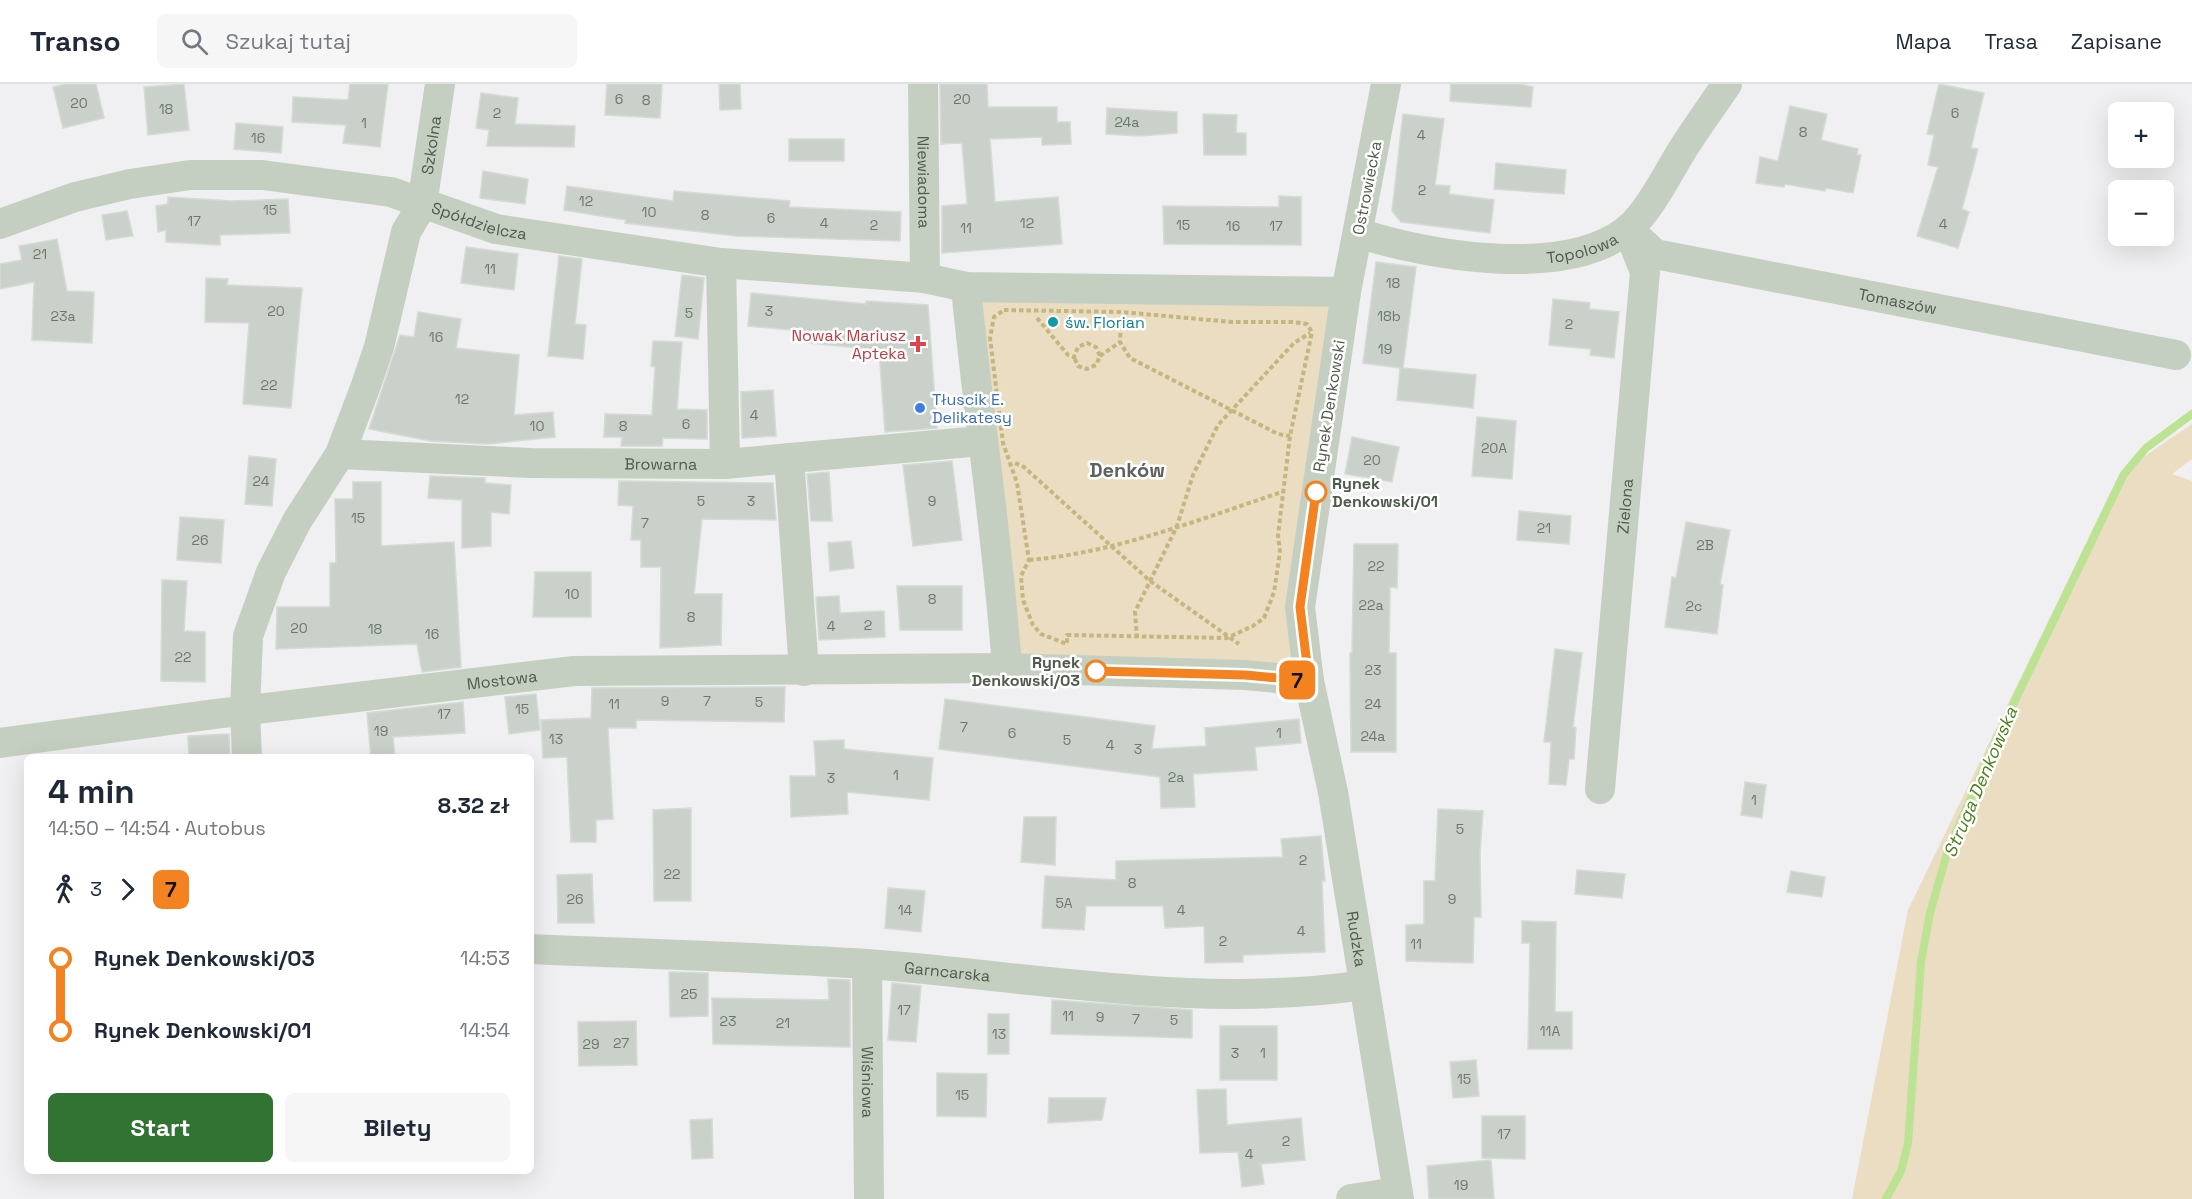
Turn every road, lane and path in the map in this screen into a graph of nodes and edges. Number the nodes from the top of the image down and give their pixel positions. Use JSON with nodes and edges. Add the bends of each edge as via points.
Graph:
{"nodes":[{"id":1,"x":440,"y":84,"type":"edge"},
{"id":2,"x":923,"y":84,"type":"edge"},
{"id":3,"x":1386,"y":84,"type":"edge"},
{"id":4,"x":1727,"y":84,"type":"edge"},
{"id":5,"x":422,"y":205,"type":"junction"},
{"id":6,"x":0,"y":224,"type":"edge"},
{"id":7,"x":1628,"y":229,"type":"junction"},
{"id":8,"x":1358,"y":233,"type":"junction"},
{"id":9,"x":721,"y":263,"type":"junction"},
{"id":10,"x":925,"y":278,"type":"junction"},
{"id":11,"x":966,"y":287,"type":"junction"},
{"id":12,"x":1346,"y":292,"type":"junction"},
{"id":13,"x":1030,"y":310,"type":"junction"},
{"id":14,"x":1121,"y":312,"type":"junction"},
{"id":15,"x":1312,"y":332,"type":"junction"},
{"id":16,"x":1120,"y":342,"type":"junction"},
{"id":17,"x":2176,"y":355,"type":"dead end"},
{"id":18,"x":1100,"y":356,"type":"junction"},
{"id":19,"x":1074,"y":357,"type":"junction"},
{"id":20,"x":1230,"y":409,"type":"junction"},
{"id":21,"x":1290,"y":436,"type":"junction"},
{"id":22,"x":981,"y":441,"type":"junction"},
{"id":23,"x":340,"y":454,"type":"junction"},
{"id":24,"x":789,"y":458,"type":"junction"},
{"id":25,"x":1010,"y":461,"type":"junction"},
{"id":26,"x":724,"y":464,"type":"junction"},
{"id":27,"x":1282,"y":492,"type":"junction"},
{"id":28,"x":1177,"y":526,"type":"junction"},
{"id":29,"x":1109,"y":545,"type":"junction"},
{"id":30,"x":1029,"y":560,"type":"junction"},
{"id":31,"x":1150,"y":581,"type":"junction"},
{"id":32,"x":1137,"y":638,"type":"junction"},
{"id":33,"x":1227,"y":638,"type":"junction"},
{"id":34,"x":1245,"y":647,"type":"dead end"},
{"id":35,"x":1007,"y":668,"type":"junction"},
{"id":36,"x":804,"y":671,"type":"junction"},
{"id":37,"x":1309,"y":681,"type":"junction"},
{"id":38,"x":245,"y":711,"type":"junction"},
{"id":39,"x":0,"y":743,"type":"edge"},
{"id":40,"x":247,"y":754,"type":"edge"},
{"id":41,"x":1600,"y":789,"type":"dead end"},
{"id":42,"x":534,"y":949,"type":"edge"},
{"id":43,"x":867,"y":964,"type":"junction"},
{"id":44,"x":1364,"y":985,"type":"junction"},
{"id":45,"x":1398,"y":1195,"type":"edge"},
{"id":46,"x":869,"y":1199,"type":"edge"},
{"id":47,"x":1351,"y":1199,"type":"edge"}],
"edges":[{"from":1,"to":5,"type":"street","name":"Szkolna"},
{"from":2,"to":10,"type":"street","name":"Niewiadoma"},
{"from":3,"to":8,"type":"street","name":"Ostrowiecka"},
{"from":4,"to":7,"type":"street","name":"Topolowa"},
{"from":5,"to":6,"type":"street","name":"Spółdzielcza","via":[[391,192],[286,178],[190,175],[75,197]]},
{"from":5,"to":9,"type":"street","name":"Spółdzielcza","via":[[496,229]]},
{"from":5,"to":23,"type":"street","via":[[406,232],[379,347]]},
{"from":7,"to":8,"type":"street","name":"Topolowa","via":[[1577,254],[1535,258],[1468,256],[1395,245]]},
{"from":7,"to":17,"type":"street","name":"Tomaszów","via":[[1655,254]]},
{"from":7,"to":41,"type":"street","name":"Zielona","via":[[1646,273]]},
{"from":8,"to":12,"type":"street","name":"Ostrowiecka"},
{"from":9,"to":10,"type":"street","name":"Spółdzielcza"},
{"from":9,"to":26,"type":"street"},
{"from":10,"to":11,"type":"street","name":"Spółdzielcza"},
{"from":11,"to":12,"type":"street"},
{"from":11,"to":22,"type":"street"},
{"from":12,"to":37,"type":"street","name":"Rynek Denkowski","via":[[1300,607]]},
{"from":13,"to":14,"type":"path"},
{"from":13,"to":19,"type":"path","via":[[1068,355]]},
{"from":13,"to":25,"type":"path","via":[[998,312],[991,325],[1003,443]]},
{"from":14,"to":15,"type":"path","via":[[1232,322],[1293,322],[1307,324]]},
{"from":14,"to":16,"type":"path"},
{"from":15,"to":20,"type":"path","via":[[1294,343]]},
{"from":15,"to":21,"type":"path"},
{"from":16,"to":18,"type":"path"},
{"from":16,"to":20,"type":"path","via":[[1137,363]]},
{"from":18,"to":19,"type":"path","via":[[1096,365],[1088,369],[1078,366]]},
{"from":18,"to":19,"type":"path","via":[[1096,347],[1087,343],[1078,347]]},
{"from":20,"to":21,"type":"path","via":[[1278,434]]},
{"from":20,"to":28,"type":"path","via":[[1193,475]]},
{"from":21,"to":27,"type":"path"},
{"from":22,"to":24,"type":"street","name":"Browarna"},
{"from":22,"to":35,"type":"street","via":[[1004,610]]},
{"from":23,"to":26,"type":"street","name":"Browarna","via":[[531,463]]},
{"from":23,"to":38,"type":"street","via":[[297,521],[271,572],[248,636]]},
{"from":24,"to":26,"type":"street","name":"Browarna"},
{"from":24,"to":36,"type":"street"},
{"from":25,"to":29,"type":"path","via":[[1024,467]]},
{"from":25,"to":30,"type":"path"},
{"from":27,"to":28,"type":"path"},
{"from":27,"to":33,"type":"path","via":[[1280,552],[1271,604],[1259,622]]},
{"from":28,"to":29,"type":"path"},
{"from":28,"to":31,"type":"path"},
{"from":29,"to":30,"type":"path","via":[[1064,557]]},
{"from":29,"to":31,"type":"path"},
{"from":30,"to":32,"type":"path","via":[[1021,576],[1023,600],[1041,634],[1067,644],[1067,635]]},
{"from":31,"to":32,"type":"path","via":[[1135,612]]},
{"from":31,"to":33,"type":"path"},
{"from":32,"to":33,"type":"path"},
{"from":33,"to":34,"type":"path"},
{"from":35,"to":36,"type":"street","name":"Mostowa"},
{"from":35,"to":37,"type":"street","via":[[1245,675]]},
{"from":36,"to":38,"type":"street","name":"Mostowa","via":[[574,670]]},
{"from":37,"to":44,"type":"street","name":"Rudzka","via":[[1333,792]]},
{"from":38,"to":39,"type":"street","name":"Mostowa"},
{"from":38,"to":40,"type":"street"},
{"from":42,"to":43,"type":"street","name":"Garncarska"},
{"from":43,"to":44,"type":"street","name":"Garncarska","via":[[1076,986],[1225,993]]},
{"from":43,"to":46,"type":"street","name":"Wiśniowa"},
{"from":44,"to":45,"type":"street","name":"Rudzka"},
{"from":45,"to":47,"type":"street"}]}
